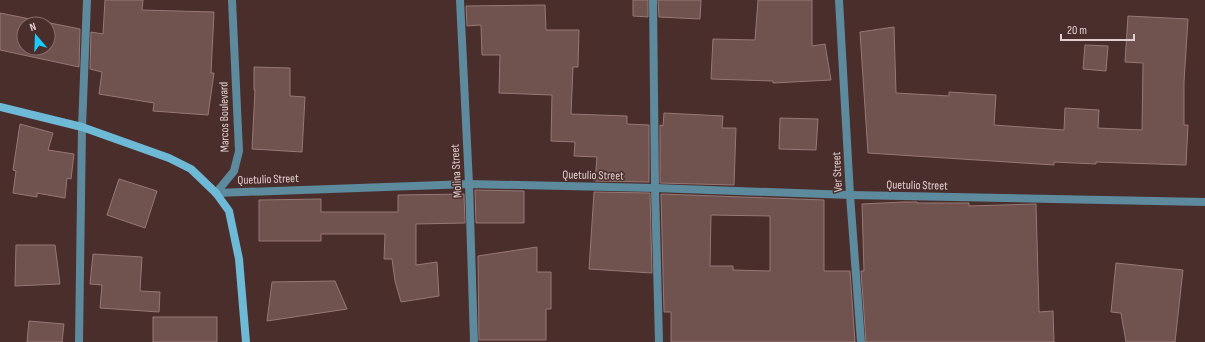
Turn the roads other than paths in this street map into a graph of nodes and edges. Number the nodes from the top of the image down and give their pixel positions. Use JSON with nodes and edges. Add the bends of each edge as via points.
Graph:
{"nodes":[{"id":1,"x":87,"y":0,"type":"edge"},
{"id":2,"x":232,"y":0,"type":"edge"},
{"id":3,"x":460,"y":0,"type":"edge"},
{"id":4,"x":653,"y":0,"type":"edge"},
{"id":5,"x":839,"y":0,"type":"edge"},
{"id":6,"x":0,"y":107,"type":"edge"},
{"id":7,"x":82,"y":127,"type":"junction"},
{"id":8,"x":469,"y":184,"type":"junction"},
{"id":9,"x":655,"y":188,"type":"junction"},
{"id":10,"x":216,"y":193,"type":"junction"},
{"id":11,"x":850,"y":195,"type":"junction"},
{"id":12,"x":1205,"y":202,"type":"edge"},
{"id":13,"x":79,"y":342,"type":"edge"},
{"id":14,"x":246,"y":342,"type":"edge"},
{"id":15,"x":474,"y":342,"type":"edge"},
{"id":16,"x":660,"y":342,"type":"edge"},
{"id":17,"x":861,"y":342,"type":"edge"}],
"edges":[{"from":1,"to":7,"type":"street"},
{"from":2,"to":10,"type":"street","name":"Marcos Boulevard","via":[[239,151],[234,171]]},
{"from":3,"to":8,"type":"street","name":"Molina Street"},
{"from":4,"to":9,"type":"street"},
{"from":5,"to":11,"type":"street","name":"Ver Street"},
{"from":6,"to":7,"type":"main road"},
{"from":7,"to":10,"type":"main road","via":[[169,158],[191,169]]},
{"from":7,"to":13,"type":"street"},
{"from":8,"to":9,"type":"street","name":"Quetulio Street"},
{"from":8,"to":10,"type":"street","name":"Quetulio Street"},
{"from":8,"to":15,"type":"street","name":"Molina Street"},
{"from":9,"to":11,"type":"street","name":"Quetulio Street"},
{"from":9,"to":16,"type":"street"},
{"from":10,"to":14,"type":"main road","via":[[229,211],[239,259]]},
{"from":11,"to":12,"type":"street","name":"Quetulio Street"},
{"from":11,"to":17,"type":"street","name":"Ver Street"}]}
